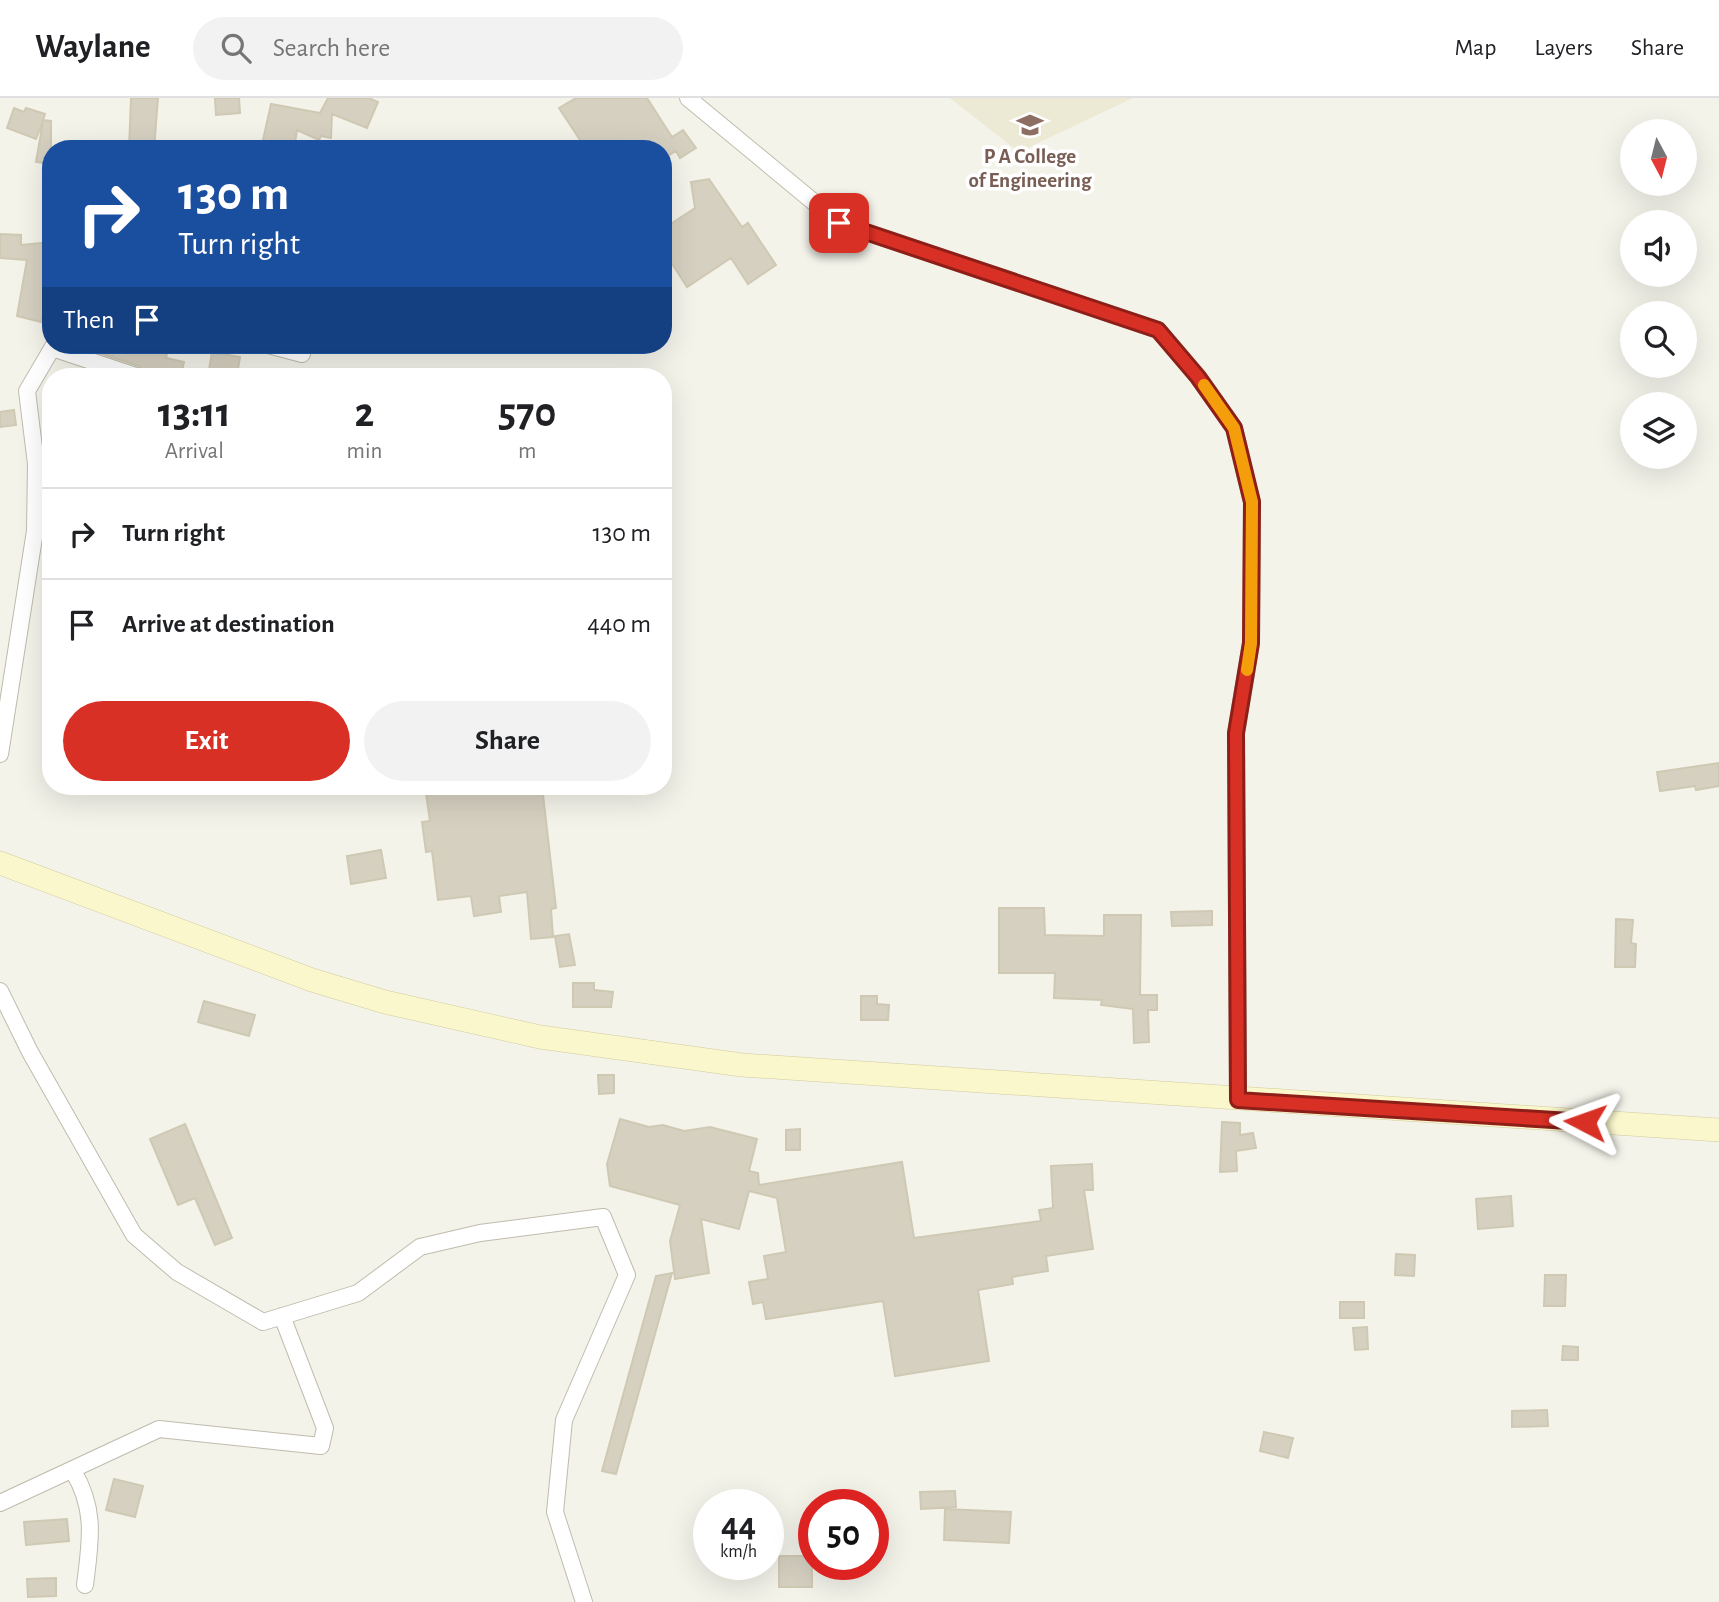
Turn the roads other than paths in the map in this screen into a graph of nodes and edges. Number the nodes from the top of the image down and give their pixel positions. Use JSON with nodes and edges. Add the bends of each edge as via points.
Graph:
{"nodes":[{"id":1,"x":688,"y":98,"type":"edge"},
{"id":2,"x":49,"y":354,"type":"edge"},
{"id":3,"x":73,"y":354,"type":"edge"},
{"id":4,"x":113,"y":368,"type":"edge"},
{"id":5,"x":0,"y":754,"type":"edge"},
{"id":6,"x":0,"y":863,"type":"edge"},
{"id":7,"x":0,"y":991,"type":"edge"},
{"id":8,"x":1238,"y":1100,"type":"junction"},
{"id":9,"x":1719,"y":1130,"type":"edge"},
{"id":10,"x":282,"y":1316,"type":"junction"},
{"id":11,"x":73,"y":1471,"type":"junction"},
{"id":12,"x":0,"y":1503,"type":"edge"},
{"id":13,"x":85,"y":1585,"type":"dead end"},
{"id":14,"x":584,"y":1602,"type":"edge"}],
"edges":[{"from":1,"to":8,"type":"street","via":[[839,223],[1158,330],[1234,428],[1252,502],[1251,643],[1236,733]]},
{"from":2,"to":5,"type":"street","via":[[27,391],[36,464],[35,531]]},
{"from":3,"to":4,"type":"street"},
{"from":6,"to":8,"type":"main road","via":[[312,980],[385,1002],[540,1037],[742,1065]]},
{"from":7,"to":10,"type":"street","via":[[134,1235],[177,1272],[263,1322]]},
{"from":8,"to":9,"type":"main road"},
{"from":10,"to":11,"type":"street","via":[[325,1428],[321,1446],[159,1429]]},
{"from":10,"to":14,"type":"street","via":[[358,1293],[421,1247],[480,1233],[603,1217],[626,1275],[564,1420],[555,1512]]},
{"from":11,"to":12,"type":"street"},
{"from":11,"to":13,"type":"street","via":[[92,1524]]}]}
